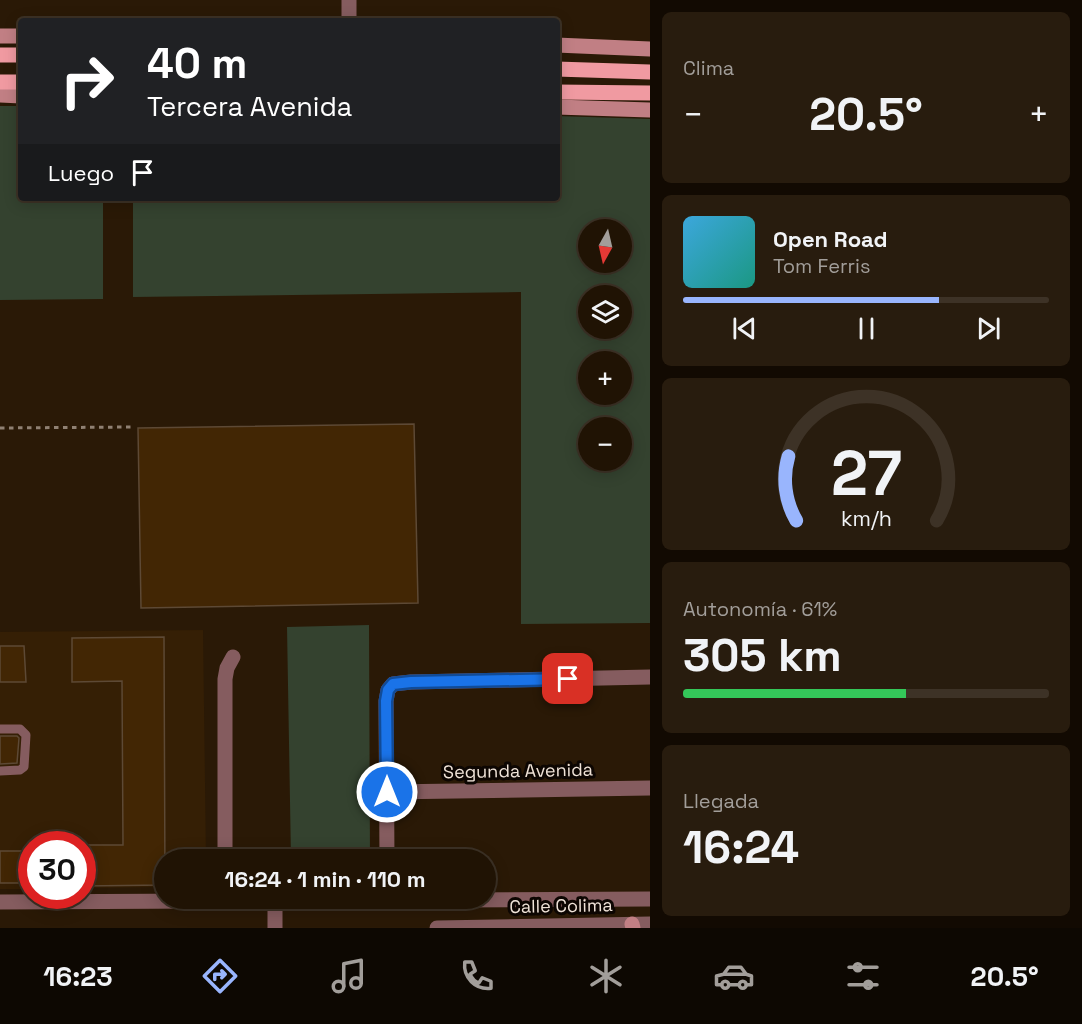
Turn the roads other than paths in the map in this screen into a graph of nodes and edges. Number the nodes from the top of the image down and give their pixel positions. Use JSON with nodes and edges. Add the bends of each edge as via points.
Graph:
{"nodes":[{"id":1,"x":349,"y":0,"type":"edge"},
{"id":2,"x":350,"y":18,"type":"edge"},
{"id":3,"x":0,"y":36,"type":"edge"},
{"id":4,"x":18,"y":36,"type":"edge"},
{"id":5,"x":560,"y":45,"type":"edge"},
{"id":6,"x":650,"y":50,"type":"edge"},
{"id":7,"x":0,"y":55,"type":"edge"},
{"id":8,"x":18,"y":55,"type":"edge"},
{"id":9,"x":560,"y":69,"type":"edge"},
{"id":10,"x":650,"y":72,"type":"edge"},
{"id":11,"x":0,"y":82,"type":"edge"},
{"id":12,"x":18,"y":82,"type":"edge"},
{"id":13,"x":560,"y":92,"type":"edge"},
{"id":14,"x":650,"y":93,"type":"edge"},
{"id":15,"x":0,"y":95,"type":"edge"},
{"id":16,"x":18,"y":96,"type":"edge"},
{"id":17,"x":560,"y":107,"type":"edge"},
{"id":18,"x":650,"y":110,"type":"edge"},
{"id":19,"x":233,"y":657,"type":"dead end"},
{"id":20,"x":650,"y":677,"type":"edge"},
{"id":21,"x":0,"y":729,"type":"edge"},
{"id":22,"x":0,"y":771,"type":"edge"},
{"id":23,"x":650,"y":788,"type":"edge"},
{"id":24,"x":387,"y":792,"type":"junction"},
{"id":25,"x":225,"y":849,"type":"edge"},
{"id":26,"x":387,"y":849,"type":"edge"},
{"id":27,"x":650,"y":899,"type":"edge"},
{"id":28,"x":496,"y":900,"type":"edge"},
{"id":29,"x":154,"y":901,"type":"edge"},
{"id":30,"x":0,"y":902,"type":"edge"},
{"id":31,"x":275,"y":909,"type":"edge"},
{"id":32,"x":650,"y":924,"type":"edge"},
{"id":33,"x":632,"y":926,"type":"edge"},
{"id":34,"x":275,"y":928,"type":"edge"},
{"id":35,"x":437,"y":928,"type":"edge"}],
"edges":[{"from":1,"to":2,"type":"street"},
{"from":3,"to":4,"type":"main road"},
{"from":5,"to":6,"type":"main road"},
{"from":7,"to":8,"type":"main road"},
{"from":9,"to":10,"type":"main road"},
{"from":11,"to":12,"type":"main road"},
{"from":13,"to":14,"type":"main road"},
{"from":15,"to":16,"type":"main road"},
{"from":17,"to":18,"type":"main road"},
{"from":19,"to":25,"type":"street","via":[[225,679]]},
{"from":20,"to":24,"type":"street","via":[[393,684],[386,701]]},
{"from":21,"to":22,"type":"lane","via":[[20,729],[26,735],[24,767],[20,771]]},
{"from":23,"to":24,"type":"street","name":"Segunda Avenida"},
{"from":24,"to":26,"type":"street"},
{"from":27,"to":28,"type":"street"},
{"from":29,"to":30,"type":"street"},
{"from":31,"to":34,"type":"street"},
{"from":32,"to":33,"type":"street","name":"Calle Colima"},
{"from":33,"to":35,"type":"street","name":"Calle Colima"}]}
